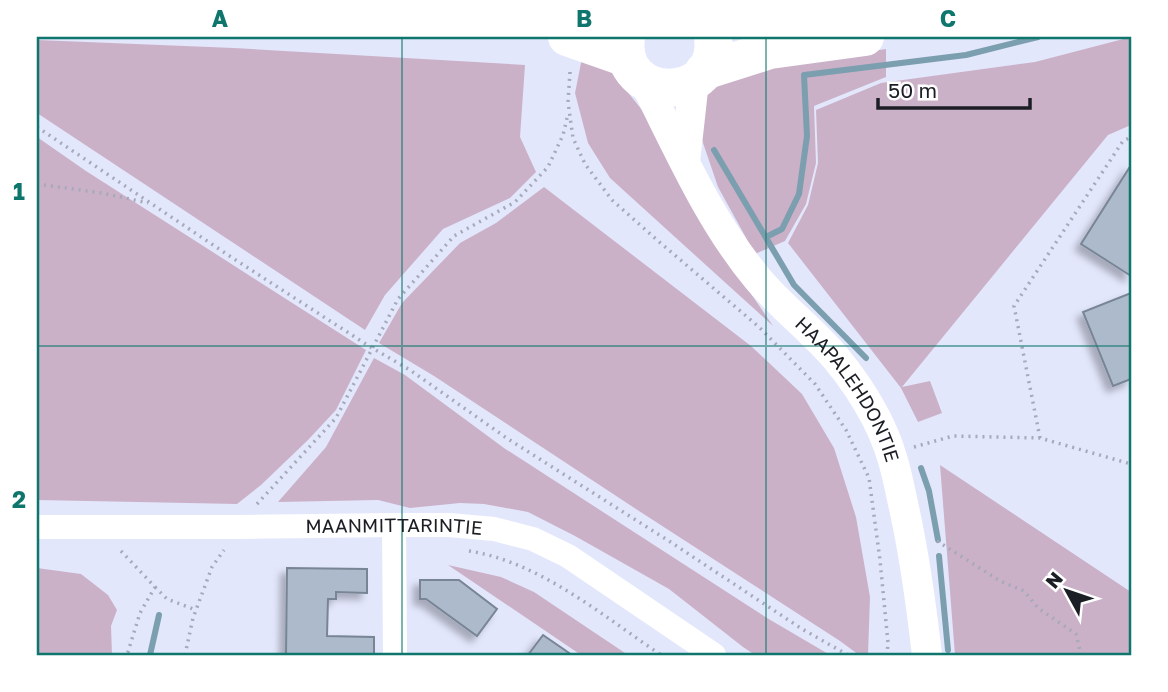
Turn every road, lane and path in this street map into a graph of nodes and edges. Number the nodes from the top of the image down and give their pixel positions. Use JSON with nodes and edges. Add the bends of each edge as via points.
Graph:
{"nodes":[{"id":1,"x":730,"y":37,"type":"edge"},
{"id":2,"x":865,"y":37,"type":"edge"},
{"id":3,"x":770,"y":50,"type":"junction"},
{"id":4,"x":569,"y":55,"type":"edge"},
{"id":5,"x":632,"y":59,"type":"edge"},
{"id":6,"x":704,"y":63,"type":"edge"},
{"id":7,"x":568,"y":112,"type":"junction"},
{"id":8,"x":37,"y":127,"type":"edge"},
{"id":9,"x":1131,"y":137,"type":"edge"},
{"id":10,"x":685,"y":162,"type":"junction"},
{"id":11,"x":37,"y":184,"type":"edge"},
{"id":12,"x":150,"y":203,"type":"junction"},
{"id":13,"x":372,"y":348,"type":"junction"},
{"id":14,"x":1041,"y":438,"type":"junction"},
{"id":15,"x":892,"y":453,"type":"junction"},
{"id":16,"x":1131,"y":464,"type":"edge"},
{"id":17,"x":908,"y":524,"type":"junction"},
{"id":18,"x":394,"y":525,"type":"junction"},
{"id":19,"x":37,"y":527,"type":"edge"},
{"id":20,"x":237,"y":527,"type":"junction"},
{"id":21,"x":132,"y":551,"type":"dead end"},
{"id":22,"x":210,"y":551,"type":"dead end"},
{"id":23,"x":224,"y":551,"type":"junction"},
{"id":24,"x":466,"y":551,"type":"dead end"},
{"id":25,"x":155,"y":587,"type":"junction"},
{"id":26,"x":196,"y":610,"type":"junction"},
{"id":27,"x":127,"y":655,"type":"edge"},
{"id":28,"x":185,"y":655,"type":"edge"},
{"id":29,"x":395,"y":655,"type":"edge"},
{"id":30,"x":661,"y":655,"type":"edge"},
{"id":31,"x":714,"y":655,"type":"edge"},
{"id":32,"x":848,"y":655,"type":"edge"},
{"id":33,"x":887,"y":655,"type":"edge"},
{"id":34,"x":927,"y":655,"type":"edge"},
{"id":35,"x":1081,"y":655,"type":"edge"}],
"edges":[{"from":1,"to":3,"type":"main road"},
{"from":2,"to":3,"type":"main road"},
{"from":3,"to":6,"type":"main road"},
{"from":4,"to":5,"type":"main road"},
{"from":4,"to":7,"type":"path"},
{"from":5,"to":6,"type":"main road","via":[[656,87],[669,89],[682,87]]},
{"from":5,"to":10,"type":"street","name":"HAAPALEHDONTIE"},
{"from":6,"to":10,"type":"street"},
{"from":7,"to":13,"type":"path","via":[[548,167],[515,202],[454,236],[398,299]]},
{"from":7,"to":33,"type":"path","via":[[585,164],[612,200],[759,327],[815,384],[846,430],[869,478]]},
{"from":8,"to":12,"type":"path"},
{"from":9,"to":14,"type":"path","via":[[1123,141],[1014,306]]},
{"from":10,"to":15,"type":"street","name":"HAAPALEHDONTIE","via":[[732,245],[835,356],[858,388]]},
{"from":11,"to":12,"type":"path"},
{"from":12,"to":13,"type":"path"},
{"from":13,"to":20,"type":"path","via":[[336,418]]},
{"from":13,"to":32,"type":"path"},
{"from":14,"to":15,"type":"path","via":[[953,436]]},
{"from":14,"to":16,"type":"path"},
{"from":15,"to":17,"type":"street","name":"HAAPALEHDONTIE"},
{"from":17,"to":34,"type":"street","name":"HAAPALEHDONTIE"},
{"from":17,"to":35,"type":"path","via":[[1024,591],[1038,608],[1076,634]]},
{"from":18,"to":20,"type":"street","name":"MAANMITTARINTIE"},
{"from":18,"to":29,"type":"street"},
{"from":18,"to":31,"type":"street","name":"MAANMITTARINTIE","via":[[494,529],[533,539],[568,556]]},
{"from":19,"to":20,"type":"street","name":"MAANMITTARINTIE"},
{"from":20,"to":23,"type":"path"},
{"from":21,"to":25,"type":"path","via":[[121,551]]},
{"from":22,"to":23,"type":"path"},
{"from":23,"to":26,"type":"path","via":[[212,567]]},
{"from":24,"to":30,"type":"path","via":[[489,554],[557,584]]},
{"from":25,"to":26,"type":"path","via":[[167,599]]},
{"from":25,"to":27,"type":"path","via":[[140,612]]},
{"from":26,"to":28,"type":"path"}]}
